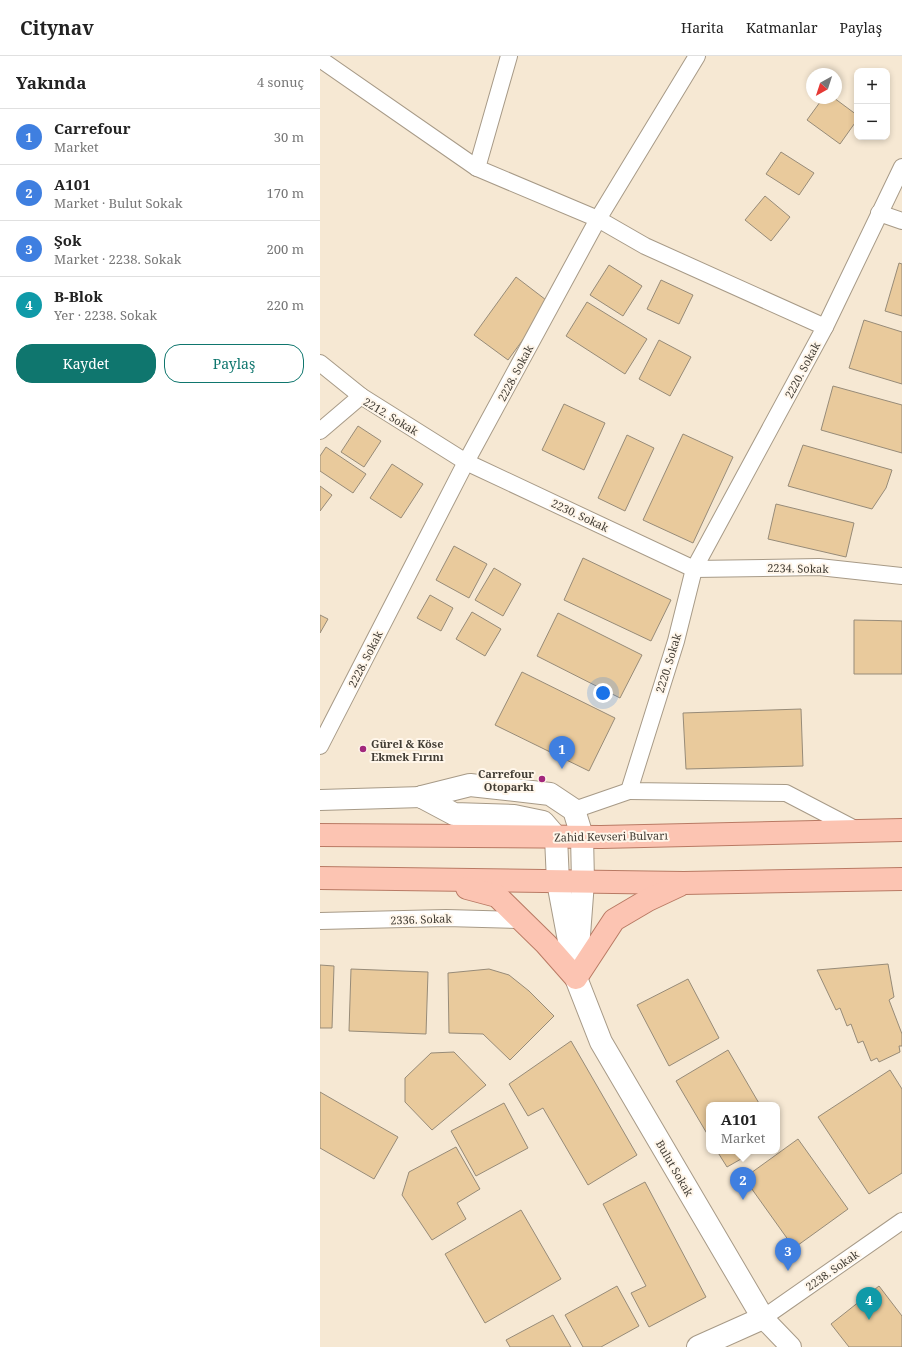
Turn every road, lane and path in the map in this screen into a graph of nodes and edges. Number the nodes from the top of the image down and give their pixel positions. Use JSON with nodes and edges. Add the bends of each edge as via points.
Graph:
{"nodes":[{"id":1,"x":509,"y":56,"type":"edge"},
{"id":2,"x":697,"y":56,"type":"edge"},
{"id":3,"x":320,"y":59,"type":"edge"},
{"id":4,"x":902,"y":167,"type":"edge"},
{"id":5,"x":477,"y":168,"type":"junction"},
{"id":6,"x":879,"y":213,"type":"junction"},
{"id":7,"x":598,"y":219,"type":"junction"},
{"id":8,"x":902,"y":221,"type":"edge"},
{"id":9,"x":825,"y":327,"type":"junction"},
{"id":10,"x":320,"y":363,"type":"edge"},
{"id":11,"x":361,"y":396,"type":"junction"},
{"id":12,"x":320,"y":431,"type":"edge"},
{"id":13,"x":466,"y":462,"type":"junction"},
{"id":14,"x":694,"y":569,"type":"junction"},
{"id":15,"x":902,"y":576,"type":"edge"},
{"id":16,"x":320,"y":746,"type":"edge"},
{"id":17,"x":629,"y":791,"type":"junction"},
{"id":18,"x":422,"y":797,"type":"junction"},
{"id":19,"x":320,"y":800,"type":"edge"},
{"id":20,"x":574,"y":810,"type":"junction"},
{"id":21,"x":902,"y":830,"type":"edge"},
{"id":22,"x":859,"y":831,"type":"junction"},
{"id":23,"x":320,"y":836,"type":"edge"},
{"id":24,"x":582,"y":836,"type":"junction"},
{"id":25,"x":556,"y":837,"type":"junction"},
{"id":26,"x":320,"y":878,"type":"edge"},
{"id":27,"x":428,"y":878,"type":"junction"},
{"id":28,"x":902,"y":879,"type":"edge"},
{"id":29,"x":558,"y":882,"type":"junction"},
{"id":30,"x":583,"y":882,"type":"junction"},
{"id":31,"x":684,"y":883,"type":"junction"},
{"id":32,"x":522,"y":920,"type":"junction"},
{"id":33,"x":320,"y":921,"type":"edge"},
{"id":34,"x":576,"y":978,"type":"junction"},
{"id":35,"x":902,"y":1222,"type":"edge"},
{"id":36,"x":763,"y":1318,"type":"junction"},
{"id":37,"x":698,"y":1347,"type":"edge"},
{"id":38,"x":791,"y":1347,"type":"edge"}],
"edges":[{"from":1,"to":5,"type":"street"},
{"from":2,"to":7,"type":"street","name":"2228. Sokak"},
{"from":3,"to":5,"type":"street"},
{"from":4,"to":6,"type":"street","name":"2220. Sokak"},
{"from":5,"to":7,"type":"street"},
{"from":6,"to":8,"type":"street"},
{"from":6,"to":9,"type":"street","name":"2220. Sokak"},
{"from":7,"to":9,"type":"street","via":[[645,246]]},
{"from":7,"to":13,"type":"street","name":"2228. Sokak"},
{"from":9,"to":14,"type":"street","name":"2220. Sokak"},
{"from":10,"to":11,"type":"street"},
{"from":11,"to":12,"type":"street","name":"2212. Sokak"},
{"from":11,"to":13,"type":"street","name":"2212. Sokak"},
{"from":13,"to":14,"type":"street","name":"2230. Sokak"},
{"from":13,"to":16,"type":"street","name":"2228. Sokak"},
{"from":14,"to":15,"type":"street","name":"2234. Sokak","via":[[819,567]]},
{"from":14,"to":17,"type":"street","name":"2220. Sokak","via":[[676,641]]},
{"from":17,"to":20,"type":"street"},
{"from":17,"to":22,"type":"street","via":[[786,793]]},
{"from":18,"to":19,"type":"street"},
{"from":18,"to":20,"type":"main road","via":[[470,785],[550,794]]},
{"from":18,"to":25,"type":"main road","via":[[454,814],[514,816],[544,822]]},
{"from":20,"to":24,"type":"main road"},
{"from":21,"to":22,"type":"main road","name":"Zahid Kevseri Bulvarı"},
{"from":22,"to":24,"type":"main road","name":"Zahid Kevseri Bulvarı"},
{"from":23,"to":25,"type":"main road","name":"Zahid Kevseri Bulvarı"},
{"from":24,"to":25,"type":"main road","name":"Zahid Kevseri Bulvarı"},
{"from":24,"to":30,"type":"main road"},
{"from":25,"to":29,"type":"main road"},
{"from":26,"to":27,"type":"main road"},
{"from":27,"to":29,"type":"main road"},
{"from":27,"to":32,"type":"main road","via":[[497,896]]},
{"from":28,"to":31,"type":"main road"},
{"from":29,"to":30,"type":"main road"},
{"from":29,"to":34,"type":"main road"},
{"from":30,"to":31,"type":"main road"},
{"from":30,"to":34,"type":"main road"},
{"from":31,"to":34,"type":"main road","via":[[614,920]]},
{"from":32,"to":33,"type":"street","name":"2336. Sokak","via":[[446,918]]},
{"from":32,"to":34,"type":"main road"},
{"from":34,"to":36,"type":"main road","name":"Bulut Sokak","via":[[601,1042]]},
{"from":35,"to":36,"type":"street","name":"2238. Sokak"},
{"from":36,"to":37,"type":"main road"},
{"from":36,"to":38,"type":"street","name":"Bulut Sokak"}]}
